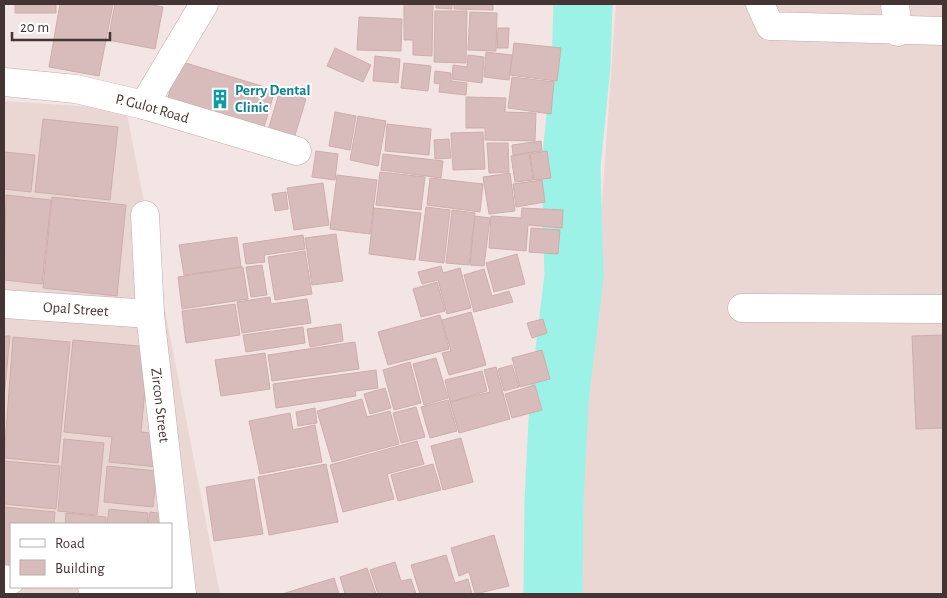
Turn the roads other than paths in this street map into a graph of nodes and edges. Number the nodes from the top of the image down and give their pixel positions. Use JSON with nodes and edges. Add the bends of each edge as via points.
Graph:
{"nodes":[{"id":1,"x":204,"y":4,"type":"edge"},
{"id":2,"x":760,"y":4,"type":"edge"},
{"id":3,"x":894,"y":4,"type":"edge"},
{"id":4,"x":943,"y":31,"type":"edge"},
{"id":5,"x":898,"y":32,"type":"junction"},
{"id":6,"x":4,"y":82,"type":"edge"},
{"id":7,"x":144,"y":104,"type":"junction"},
{"id":8,"x":297,"y":151,"type":"dead end"},
{"id":9,"x":145,"y":215,"type":"dead end"},
{"id":10,"x":4,"y":304,"type":"edge"},
{"id":11,"x":742,"y":308,"type":"dead end"},
{"id":12,"x":943,"y":309,"type":"edge"},
{"id":13,"x":150,"y":314,"type":"junction"},
{"id":14,"x":105,"y":588,"type":"edge"},
{"id":15,"x":182,"y":594,"type":"edge"}],
"edges":[{"from":1,"to":7,"type":"street"},
{"from":2,"to":5,"type":"street","via":[[770,26]]},
{"from":3,"to":5,"type":"street"},
{"from":4,"to":5,"type":"street"},
{"from":6,"to":7,"type":"street","name":"P. Gulot Road","via":[[76,88]]},
{"from":7,"to":8,"type":"street","name":"P. Gulot Road"},
{"from":9,"to":13,"type":"street","name":"Zircon Street"},
{"from":10,"to":13,"type":"street","name":"Opal Street"},
{"from":11,"to":12,"type":"street"},
{"from":13,"to":15,"type":"street","name":"Zircon Street"},
{"from":14,"to":15,"type":"street"}]}
